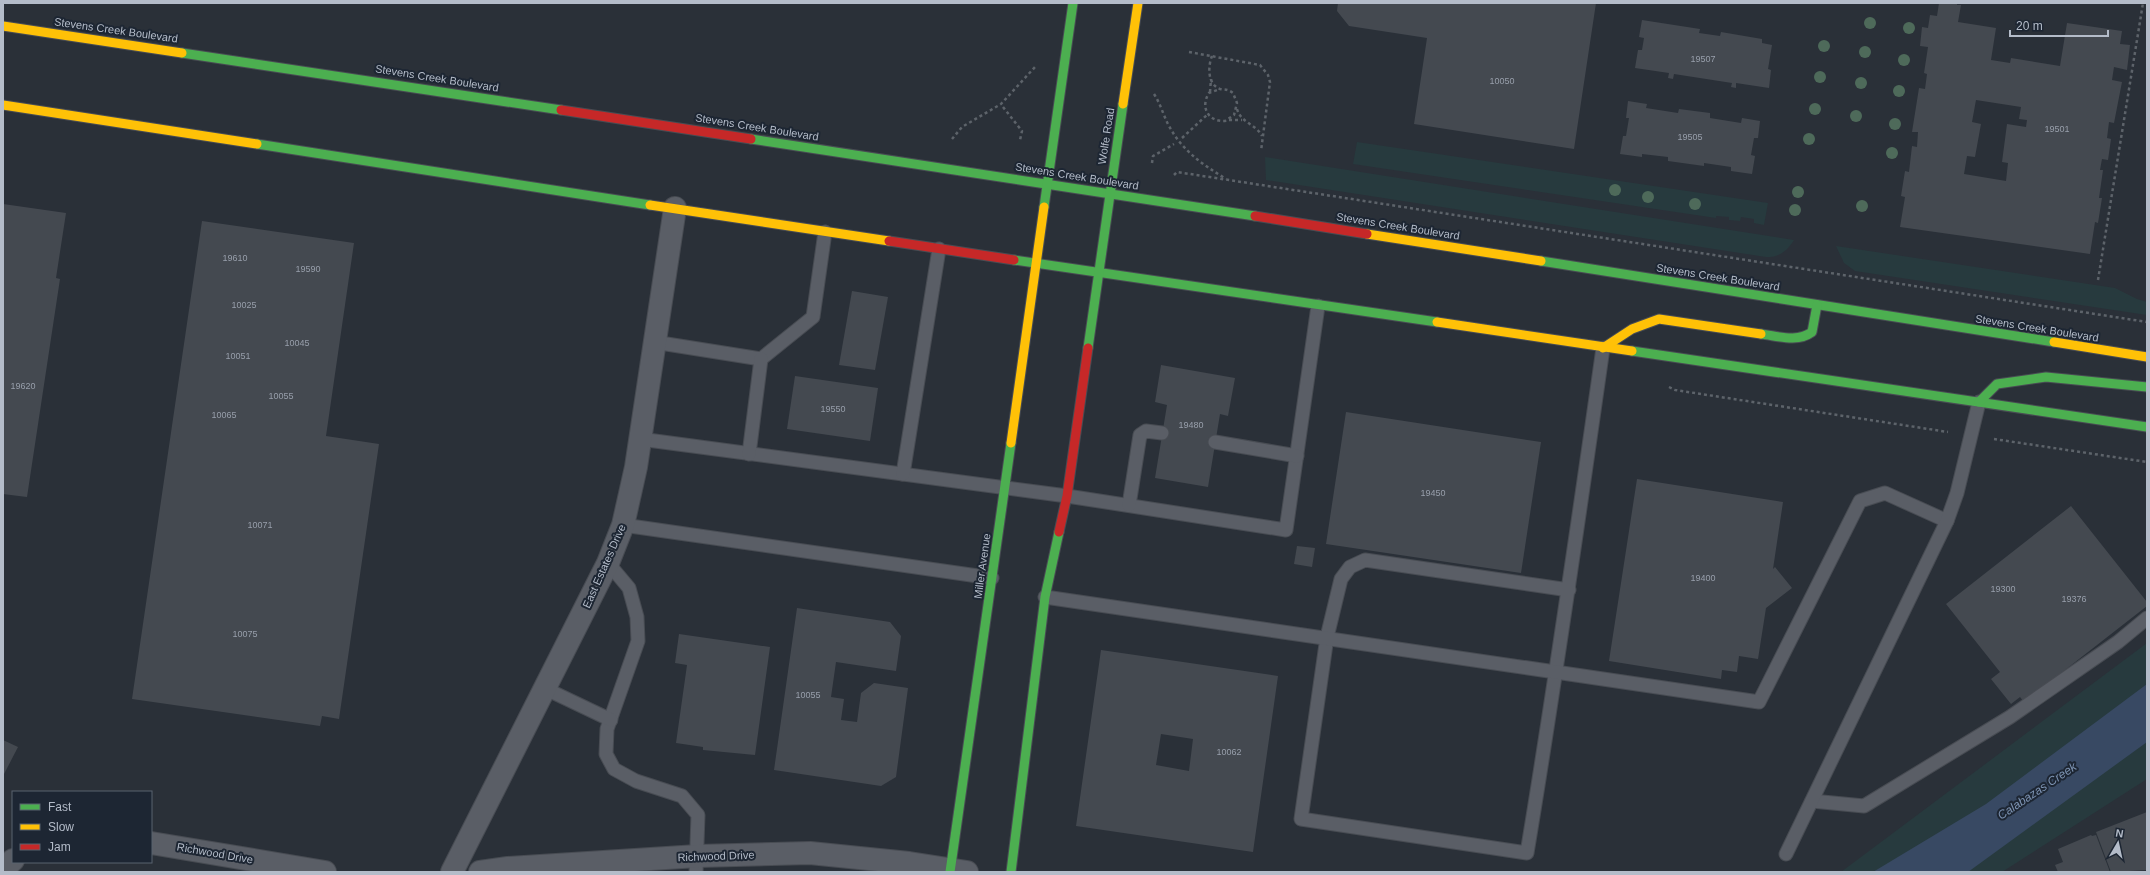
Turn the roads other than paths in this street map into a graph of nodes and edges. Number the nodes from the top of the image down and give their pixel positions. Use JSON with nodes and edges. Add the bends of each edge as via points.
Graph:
{"nodes":[{"id":1,"x":1073,"y":3,"type":"edge"},
{"id":2,"x":1138,"y":3,"type":"edge"},
{"id":3,"x":3,"y":26,"type":"edge"},
{"id":4,"x":3,"y":105,"type":"edge"},
{"id":5,"x":1046,"y":183,"type":"junction"},
{"id":6,"x":1110,"y":193,"type":"junction"},
{"id":7,"x":675,"y":208,"type":"junction"},
{"id":8,"x":825,"y":232,"type":"junction"},
{"id":9,"x":939,"y":249,"type":"junction"},
{"id":10,"x":1035,"y":263,"type":"junction"},
{"id":11,"x":1099,"y":273,"type":"junction"},
{"id":12,"x":1816,"y":305,"type":"junction"},
{"id":13,"x":1318,"y":306,"type":"junction"},
{"id":14,"x":654,"y":342,"type":"junction"},
{"id":15,"x":1603,"y":348,"type":"junction"},
{"id":16,"x":2147,"y":357,"type":"edge"},
{"id":17,"x":761,"y":359,"type":"junction"},
{"id":18,"x":2147,"y":387,"type":"edge"},
{"id":19,"x":1979,"y":402,"type":"junction"},
{"id":20,"x":2147,"y":427,"type":"edge"},
{"id":21,"x":1162,"y":433,"type":"dead end"},
{"id":22,"x":640,"y":439,"type":"junction"},
{"id":23,"x":1215,"y":442,"type":"dead end"},
{"id":24,"x":749,"y":454,"type":"junction"},
{"id":25,"x":1296,"y":456,"type":"junction"},
{"id":26,"x":903,"y":474,"type":"junction"},
{"id":27,"x":1004,"y":488,"type":"junction"},
{"id":28,"x":1066,"y":496,"type":"junction"},
{"id":29,"x":1129,"y":505,"type":"junction"},
{"id":30,"x":1947,"y":521,"type":"junction"},
{"id":31,"x":623,"y":525,"type":"junction"},
{"id":32,"x":608,"y":563,"type":"junction"},
{"id":33,"x":992,"y":578,"type":"junction"},
{"id":34,"x":1569,"y":590,"type":"junction"},
{"id":35,"x":1045,"y":597,"type":"junction"},
{"id":36,"x":2147,"y":618,"type":"edge"},
{"id":37,"x":1327,"y":637,"type":"junction"},
{"id":38,"x":1557,"y":671,"type":"junction"},
{"id":39,"x":546,"y":688,"type":"junction"},
{"id":40,"x":611,"y":720,"type":"junction"},
{"id":41,"x":1812,"y":801,"type":"junction"},
{"id":42,"x":152,"y":843,"type":"edge"},
{"id":43,"x":1786,"y":854,"type":"dead end"},
{"id":44,"x":12,"y":861,"type":"edge"},
{"id":45,"x":697,"y":864,"type":"edge"},
{"id":46,"x":3,"y":869,"type":"edge"},
{"id":47,"x":956,"y":871,"type":"edge"},
{"id":48,"x":325,"y":872,"type":"edge"},
{"id":49,"x":452,"y":872,"type":"edge"},
{"id":50,"x":480,"y":872,"type":"edge"},
{"id":51,"x":1011,"y":872,"type":"edge"}],
"edges":[{"from":1,"to":5,"type":"main road"},
{"from":2,"to":6,"type":"main road","name":"Wolfe Road"},
{"from":3,"to":5,"type":"main road","name":"Stevens Creek Boulevard"},
{"from":4,"to":7,"type":"main road"},
{"from":5,"to":6,"type":"main road","name":"Stevens Creek Boulevard"},
{"from":5,"to":10,"type":"main road"},
{"from":6,"to":11,"type":"main road","name":"Wolfe Road"},
{"from":6,"to":12,"type":"main road","name":"Stevens Creek Boulevard"},
{"from":7,"to":8,"type":"main road"},
{"from":7,"to":14,"type":"street","name":"East Estates Drive"},
{"from":8,"to":9,"type":"main road"},
{"from":8,"to":17,"type":"lane","via":[[813,317]]},
{"from":9,"to":10,"type":"main road"},
{"from":9,"to":26,"type":"lane"},
{"from":10,"to":11,"type":"main road"},
{"from":10,"to":27,"type":"main road","name":"Miller Avenue"},
{"from":11,"to":13,"type":"main road"},
{"from":11,"to":28,"type":"main road"},
{"from":12,"to":15,"type":"main road","via":[[1812,332],[1796,339],[1659,318],[1632,329]]},
{"from":12,"to":16,"type":"main road","name":"Stevens Creek Boulevard"},
{"from":13,"to":15,"type":"main road"},
{"from":13,"to":25,"type":"lane"},
{"from":14,"to":17,"type":"lane"},
{"from":14,"to":22,"type":"street","name":"East Estates Drive"},
{"from":15,"to":19,"type":"main road"},
{"from":15,"to":34,"type":"lane"},
{"from":17,"to":24,"type":"lane"},
{"from":18,"to":19,"type":"main road","via":[[2046,377],[1997,384]]},
{"from":19,"to":20,"type":"main road"},
{"from":19,"to":30,"type":"lane","via":[[1957,493]]},
{"from":21,"to":29,"type":"lane","via":[[1146,431],[1140,435]]},
{"from":22,"to":24,"type":"lane"},
{"from":22,"to":31,"type":"street","name":"East Estates Drive"},
{"from":23,"to":25,"type":"lane"},
{"from":24,"to":26,"type":"lane"},
{"from":25,"to":29,"type":"lane","via":[[1286,530]]},
{"from":26,"to":27,"type":"lane"},
{"from":27,"to":28,"type":"lane"},
{"from":27,"to":33,"type":"main road","name":"Miller Avenue"},
{"from":28,"to":29,"type":"lane"},
{"from":28,"to":35,"type":"main road"},
{"from":30,"to":38,"type":"lane","via":[[1885,493],[1860,501],[1759,702]]},
{"from":30,"to":41,"type":"lane"},
{"from":31,"to":32,"type":"street","name":"East Estates Drive"},
{"from":31,"to":33,"type":"lane"},
{"from":32,"to":39,"type":"street","name":"East Estates Drive"},
{"from":32,"to":40,"type":"lane","via":[[629,588],[637,617],[638,641]]},
{"from":33,"to":47,"type":"main road","name":"Miller Avenue"},
{"from":34,"to":37,"type":"lane","via":[[1366,560],[1350,567],[1341,579]]},
{"from":34,"to":38,"type":"lane"},
{"from":35,"to":37,"type":"lane"},
{"from":35,"to":51,"type":"main road"},
{"from":36,"to":41,"type":"lane","via":[[2118,642],[2010,717],[1864,806]]},
{"from":37,"to":38,"type":"lane"},
{"from":37,"to":38,"type":"lane","via":[[1301,819],[1520,852],[1527,853]]},
{"from":39,"to":40,"type":"lane"},
{"from":39,"to":49,"type":"street","name":"East Estates Drive"},
{"from":40,"to":45,"type":"lane","via":[[607,729],[606,754],[614,769],[636,781],[682,796],[698,815]]},
{"from":41,"to":43,"type":"lane"},
{"from":42,"to":48,"type":"street","name":"Richwood Drive"},
{"from":44,"to":46,"type":"street"},
{"from":45,"to":47,"type":"street","name":"Richwood Drive","via":[[810,853]]},
{"from":45,"to":50,"type":"street","name":"Richwood Drive","via":[[508,868]]}]}
